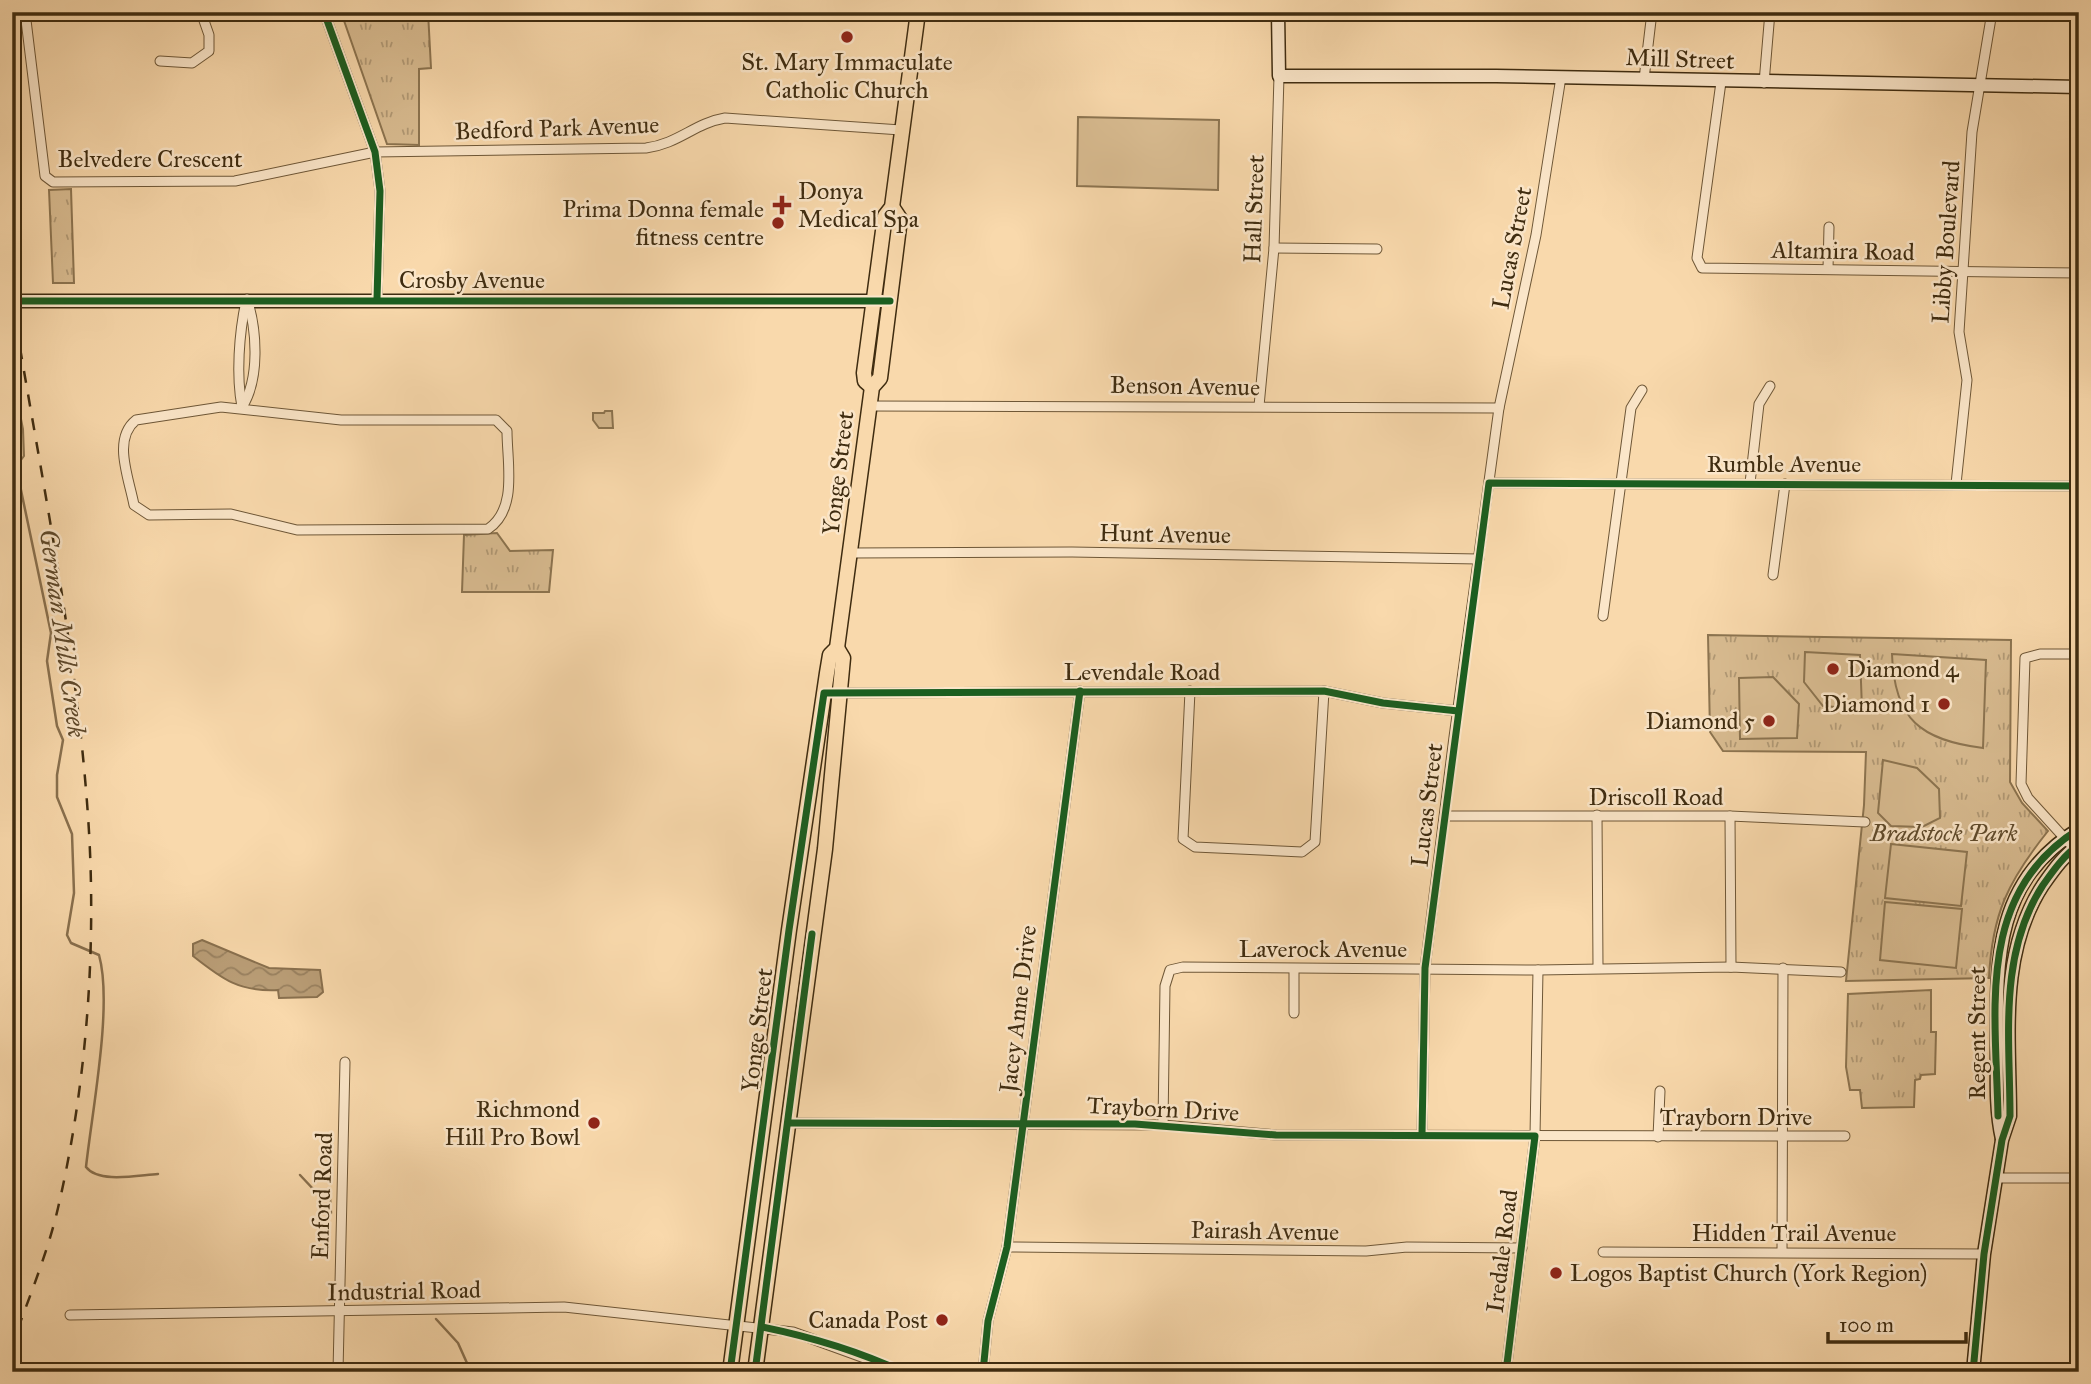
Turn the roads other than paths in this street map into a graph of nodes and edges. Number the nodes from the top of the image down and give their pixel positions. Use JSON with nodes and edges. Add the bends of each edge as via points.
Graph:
{"nodes":[{"id":1,"x":25,"y":12,"type":"edge"},
{"id":2,"x":201,"y":12,"type":"edge"},
{"id":3,"x":324,"y":12,"type":"edge"},
{"id":4,"x":918,"y":12,"type":"edge"},
{"id":5,"x":1278,"y":12,"type":"edge"},
{"id":6,"x":1652,"y":12,"type":"edge"},
{"id":7,"x":1770,"y":12,"type":"edge"},
{"id":8,"x":1992,"y":12,"type":"edge"},
{"id":9,"x":160,"y":61,"type":"dead end"},
{"id":10,"x":1279,"y":76,"type":"junction"},
{"id":11,"x":1561,"y":77,"type":"junction"},
{"id":12,"x":1644,"y":79,"type":"junction"},
{"id":13,"x":1721,"y":82,"type":"junction"},
{"id":14,"x":1764,"y":83,"type":"junction"},
{"id":15,"x":1982,"y":86,"type":"junction"},
{"id":16,"x":2079,"y":88,"type":"edge"},
{"id":17,"x":901,"y":130,"type":"junction"},
{"id":18,"x":375,"y":152,"type":"junction"},
{"id":19,"x":892,"y":207,"type":"junction"},
{"id":20,"x":1829,"y":227,"type":"dead end"},
{"id":21,"x":1274,"y":248,"type":"junction"},
{"id":22,"x":1377,"y":249,"type":"dead end"},
{"id":23,"x":1828,"y":270,"type":"junction"},
{"id":24,"x":1962,"y":272,"type":"junction"},
{"id":25,"x":2079,"y":273,"type":"edge"},
{"id":26,"x":247,"y":299,"type":"junction"},
{"id":27,"x":377,"y":299,"type":"junction"},
{"id":28,"x":12,"y":301,"type":"edge"},
{"id":29,"x":890,"y":301,"type":"junction"},
{"id":30,"x":873,"y":302,"type":"junction"},
{"id":31,"x":253,"y":356,"type":"junction"},
{"id":32,"x":241,"y":357,"type":"junction"},
{"id":33,"x":1769,"y":386,"type":"dead end"},
{"id":34,"x":872,"y":387,"type":"junction"},
{"id":35,"x":1642,"y":390,"type":"dead end"},
{"id":36,"x":870,"y":406,"type":"junction"},
{"id":37,"x":1259,"y":406,"type":"junction"},
{"id":38,"x":242,"y":407,"type":"junction"},
{"id":39,"x":1499,"y":408,"type":"junction"},
{"id":40,"x":1489,"y":483,"type":"junction"},
{"id":41,"x":1619,"y":483,"type":"junction"},
{"id":42,"x":1750,"y":483,"type":"junction"},
{"id":43,"x":1785,"y":484,"type":"junction"},
{"id":44,"x":1956,"y":484,"type":"junction"},
{"id":45,"x":2079,"y":485,"type":"edge"},
{"id":46,"x":851,"y":553,"type":"junction"},
{"id":47,"x":1479,"y":559,"type":"junction"},
{"id":48,"x":1773,"y":575,"type":"dead end"},
{"id":49,"x":1603,"y":616,"type":"dead end"},
{"id":50,"x":837,"y":648,"type":"junction"},
{"id":51,"x":2079,"y":654,"type":"edge"},
{"id":52,"x":1080,"y":691,"type":"junction"},
{"id":53,"x":1190,"y":691,"type":"junction"},
{"id":54,"x":1324,"y":691,"type":"junction"},
{"id":55,"x":824,"y":693,"type":"junction"},
{"id":56,"x":840,"y":694,"type":"junction"},
{"id":57,"x":1458,"y":711,"type":"junction"},
{"id":58,"x":1446,"y":816,"type":"junction"},
{"id":59,"x":1597,"y":816,"type":"junction"},
{"id":60,"x":1730,"y":816,"type":"junction"},
{"id":61,"x":1865,"y":822,"type":"dead end"},
{"id":62,"x":2079,"y":829,"type":"edge"},
{"id":63,"x":2064,"y":838,"type":"junction"},
{"id":64,"x":2077,"y":846,"type":"edge"},
{"id":65,"x":1598,"y":967,"type":"junction"},
{"id":66,"x":1731,"y":967,"type":"junction"},
{"id":67,"x":1425,"y":968,"type":"junction"},
{"id":68,"x":1783,"y":968,"type":"junction"},
{"id":69,"x":1294,"y":970,"type":"junction"},
{"id":70,"x":1538,"y":970,"type":"junction"},
{"id":71,"x":1841,"y":972,"type":"dead end"},
{"id":72,"x":1294,"y":1013,"type":"dead end"},
{"id":73,"x":345,"y":1062,"type":"dead end"},
{"id":74,"x":1660,"y":1091,"type":"dead end"},
{"id":75,"x":1024,"y":1122,"type":"junction"},
{"id":76,"x":788,"y":1123,"type":"junction"},
{"id":77,"x":1163,"y":1125,"type":"junction"},
{"id":78,"x":1422,"y":1134,"type":"junction"},
{"id":79,"x":1535,"y":1136,"type":"junction"},
{"id":80,"x":1845,"y":1136,"type":"dead end"},
{"id":81,"x":1658,"y":1137,"type":"junction"},
{"id":82,"x":1780,"y":1138,"type":"junction"},
{"id":83,"x":2002,"y":1140,"type":"junction"},
{"id":84,"x":1998,"y":1178,"type":"junction"},
{"id":85,"x":2079,"y":1178,"type":"edge"},
{"id":86,"x":1007,"y":1247,"type":"junction"},
{"id":87,"x":1522,"y":1248,"type":"junction"},
{"id":88,"x":1603,"y":1252,"type":"dead end"},
{"id":89,"x":1782,"y":1252,"type":"junction"},
{"id":90,"x":1984,"y":1254,"type":"junction"},
{"id":91,"x":338,"y":1310,"type":"junction"},
{"id":92,"x":71,"y":1315,"type":"dead end"},
{"id":93,"x":738,"y":1325,"type":"junction"},
{"id":94,"x":762,"y":1328,"type":"junction"},
{"id":95,"x":338,"y":1372,"type":"edge"},
{"id":96,"x":730,"y":1372,"type":"edge"},
{"id":97,"x":755,"y":1372,"type":"edge"},
{"id":98,"x":903,"y":1372,"type":"edge"},
{"id":99,"x":983,"y":1372,"type":"edge"},
{"id":100,"x":1506,"y":1372,"type":"edge"},
{"id":101,"x":1973,"y":1372,"type":"edge"}],
"edges":[{"from":1,"to":18,"type":"street","name":"Belvedere Crescent","via":[[45,176],[53,182],[235,181]]},
{"from":2,"to":9,"type":"street","via":[[209,51],[192,63]]},
{"from":3,"to":18,"type":"street"},
{"from":4,"to":17,"type":"main road","name":"Yonge Street"},
{"from":5,"to":10,"type":"street","name":"Hall Street"},
{"from":6,"to":12,"type":"street"},
{"from":7,"to":14,"type":"street"},
{"from":8,"to":15,"type":"street","name":"Libby Boulevard"},
{"from":10,"to":11,"type":"street","name":"Mill Street"},
{"from":10,"to":21,"type":"street","name":"Hall Street"},
{"from":11,"to":12,"type":"street","name":"Mill Street"},
{"from":11,"to":39,"type":"street","name":"Lucas Street","via":[[1536,235]]},
{"from":12,"to":13,"type":"street","name":"Mill Street"},
{"from":13,"to":14,"type":"street","name":"Mill Street"},
{"from":13,"to":23,"type":"street","name":"Altamira Road","via":[[1697,258],[1702,268]]},
{"from":14,"to":15,"type":"street","name":"Mill Street"},
{"from":15,"to":16,"type":"street","name":"Mill Street"},
{"from":15,"to":24,"type":"street","name":"Libby Boulevard","via":[[1972,132]]},
{"from":17,"to":18,"type":"street","name":"Bedford Park Avenue","via":[[725,118],[708,121],[664,146],[646,148]]},
{"from":17,"to":19,"type":"main road","name":"Yonge Street"},
{"from":18,"to":27,"type":"street","via":[[380,191]]},
{"from":19,"to":29,"type":"main road","name":"Yonge Street","via":[[900,219]]},
{"from":19,"to":30,"type":"main road","name":"Yonge Street","via":[[885,216]]},
{"from":20,"to":23,"type":"street"},
{"from":21,"to":22,"type":"street"},
{"from":21,"to":37,"type":"street","name":"Hall Street"},
{"from":23,"to":24,"type":"street","name":"Altamira Road"},
{"from":24,"to":25,"type":"street","name":"Altamira Road"},
{"from":24,"to":44,"type":"street","name":"Libby Boulevard","via":[[1959,332],[1967,380]]},
{"from":26,"to":27,"type":"street","name":"Crosby Avenue"},
{"from":26,"to":28,"type":"street","name":"Crosby Avenue"},
{"from":26,"to":31,"type":"street","via":[[254,322]]},
{"from":26,"to":32,"type":"street"},
{"from":27,"to":30,"type":"street","name":"Crosby Avenue"},
{"from":29,"to":30,"type":"street","name":"Crosby Avenue"},
{"from":29,"to":34,"type":"main road","name":"Yonge Street","via":[[880,378]]},
{"from":30,"to":34,"type":"main road","name":"Yonge Street","via":[[864,376]]},
{"from":31,"to":32,"type":"street"},
{"from":31,"to":38,"type":"street","via":[[251,393]]},
{"from":32,"to":38,"type":"street"},
{"from":33,"to":42,"type":"street","via":[[1759,404]]},
{"from":34,"to":36,"type":"main road","name":"Yonge Street"},
{"from":35,"to":41,"type":"street","via":[[1631,408]]},
{"from":36,"to":37,"type":"street","name":"Benson Avenue"},
{"from":36,"to":46,"type":"main road","name":"Yonge Street"},
{"from":37,"to":39,"type":"street","name":"Benson Avenue"},
{"from":38,"to":38,"type":"street","via":[[136,420],[128,427],[123,440],[134,505],[149,515],[231,514],[297,530],[488,529],[499,521],[507,505],[507,431],[496,419],[341,420]]},
{"from":39,"to":40,"type":"street","name":"Lucas Street"},
{"from":40,"to":41,"type":"street","name":"Rumble Avenue"},
{"from":40,"to":47,"type":"street","name":"Lucas Street"},
{"from":41,"to":42,"type":"street","name":"Rumble Avenue"},
{"from":41,"to":49,"type":"street"},
{"from":42,"to":43,"type":"street","name":"Rumble Avenue"},
{"from":43,"to":44,"type":"street","name":"Rumble Avenue"},
{"from":43,"to":48,"type":"street"},
{"from":44,"to":45,"type":"street","name":"Rumble Avenue"},
{"from":46,"to":47,"type":"street","name":"Hunt Avenue"},
{"from":46,"to":50,"type":"main road","name":"Yonge Street"},
{"from":47,"to":57,"type":"street","name":"Lucas Street"},
{"from":50,"to":55,"type":"main road","name":"Yonge Street","via":[[830,655]]},
{"from":50,"to":56,"type":"main road","name":"Yonge Street","via":[[843,657]]},
{"from":51,"to":63,"type":"street","via":[[2025,658],[2021,784]]},
{"from":52,"to":53,"type":"street","name":"Levendale Road"},
{"from":52,"to":56,"type":"street","name":"Levendale Road"},
{"from":52,"to":75,"type":"street","name":"Jacey Anne Drive"},
{"from":53,"to":54,"type":"street","name":"Levendale Road"},
{"from":53,"to":54,"type":"street","via":[[1183,839],[1195,847],[1302,852],[1315,842]]},
{"from":54,"to":57,"type":"street","name":"Levendale Road"},
{"from":55,"to":56,"type":"street","name":"Levendale Road"},
{"from":55,"to":93,"type":"main road","name":"Yonge Street"},
{"from":56,"to":76,"type":"main road","name":"Yonge Street","via":[[825,849]]},
{"from":57,"to":58,"type":"street","name":"Lucas Street"},
{"from":58,"to":59,"type":"street","name":"Driscoll Road"},
{"from":58,"to":67,"type":"street","name":"Lucas Street"},
{"from":59,"to":60,"type":"street","name":"Driscoll Road"},
{"from":59,"to":65,"type":"street"},
{"from":60,"to":61,"type":"street","name":"Driscoll Road"},
{"from":60,"to":66,"type":"street"},
{"from":62,"to":63,"type":"street","name":"Regent Street"},
{"from":63,"to":64,"type":"street"},
{"from":63,"to":83,"type":"street","name":"Regent Street","via":[[2029,875],[2003,928],[1996,998]]},
{"from":64,"to":83,"type":"street","name":"Regent Street","via":[[2053,870],[2022,921],[2013,957],[2010,1116]]},
{"from":65,"to":66,"type":"street","name":"Laverock Avenue"},
{"from":65,"to":70,"type":"street","name":"Laverock Avenue"},
{"from":66,"to":68,"type":"street","name":"Laverock Avenue"},
{"from":67,"to":69,"type":"street","name":"Laverock Avenue"},
{"from":67,"to":70,"type":"street","name":"Laverock Avenue"},
{"from":67,"to":78,"type":"street","name":"Lucas Street"},
{"from":68,"to":71,"type":"street","name":"Laverock Avenue"},
{"from":68,"to":82,"type":"street"},
{"from":69,"to":72,"type":"street"},
{"from":69,"to":77,"type":"street","name":"Laverock Avenue","via":[[1170,970],[1165,986]]},
{"from":70,"to":79,"type":"street","name":"Iredale Road"},
{"from":73,"to":91,"type":"street","name":"Enford Road"},
{"from":74,"to":81,"type":"street"},
{"from":75,"to":76,"type":"street","name":"Trayborn Drive"},
{"from":75,"to":77,"type":"street","name":"Trayborn Drive"},
{"from":75,"to":86,"type":"street","name":"Jacey Anne Drive"},
{"from":76,"to":94,"type":"main road","name":"Yonge Street"},
{"from":77,"to":78,"type":"street","name":"Trayborn Drive","via":[[1276,1135]]},
{"from":78,"to":79,"type":"street","name":"Trayborn Drive"},
{"from":79,"to":81,"type":"street","name":"Trayborn Drive"},
{"from":79,"to":87,"type":"street","name":"Iredale Road"},
{"from":80,"to":82,"type":"street","name":"Trayborn Drive"},
{"from":81,"to":82,"type":"street","name":"Trayborn Drive"},
{"from":82,"to":89,"type":"street"},
{"from":83,"to":84,"type":"street","name":"Regent Street"},
{"from":84,"to":85,"type":"street"},
{"from":84,"to":90,"type":"street","name":"Regent Street"},
{"from":86,"to":87,"type":"street","name":"Pairash Avenue"},
{"from":86,"to":99,"type":"street","name":"Jacey Anne Drive","via":[[988,1321]]},
{"from":87,"to":100,"type":"street","name":"Iredale Road"},
{"from":88,"to":89,"type":"street","name":"Hidden Trail Avenue"},
{"from":89,"to":90,"type":"street","name":"Hidden Trail Avenue"},
{"from":90,"to":101,"type":"street","name":"Regent Street"},
{"from":91,"to":92,"type":"street","name":"Industrial Road"},
{"from":91,"to":93,"type":"street","name":"Industrial Road","via":[[564,1307]]},
{"from":91,"to":95,"type":"street","name":"Enford Road"},
{"from":93,"to":94,"type":"street","name":"Industrial Road"},
{"from":93,"to":96,"type":"main road","name":"Yonge Street"},
{"from":94,"to":97,"type":"main road","name":"Yonge Street"},
{"from":94,"to":98,"type":"street","name":"Industrial Road","via":[[826,1342]]}]}
